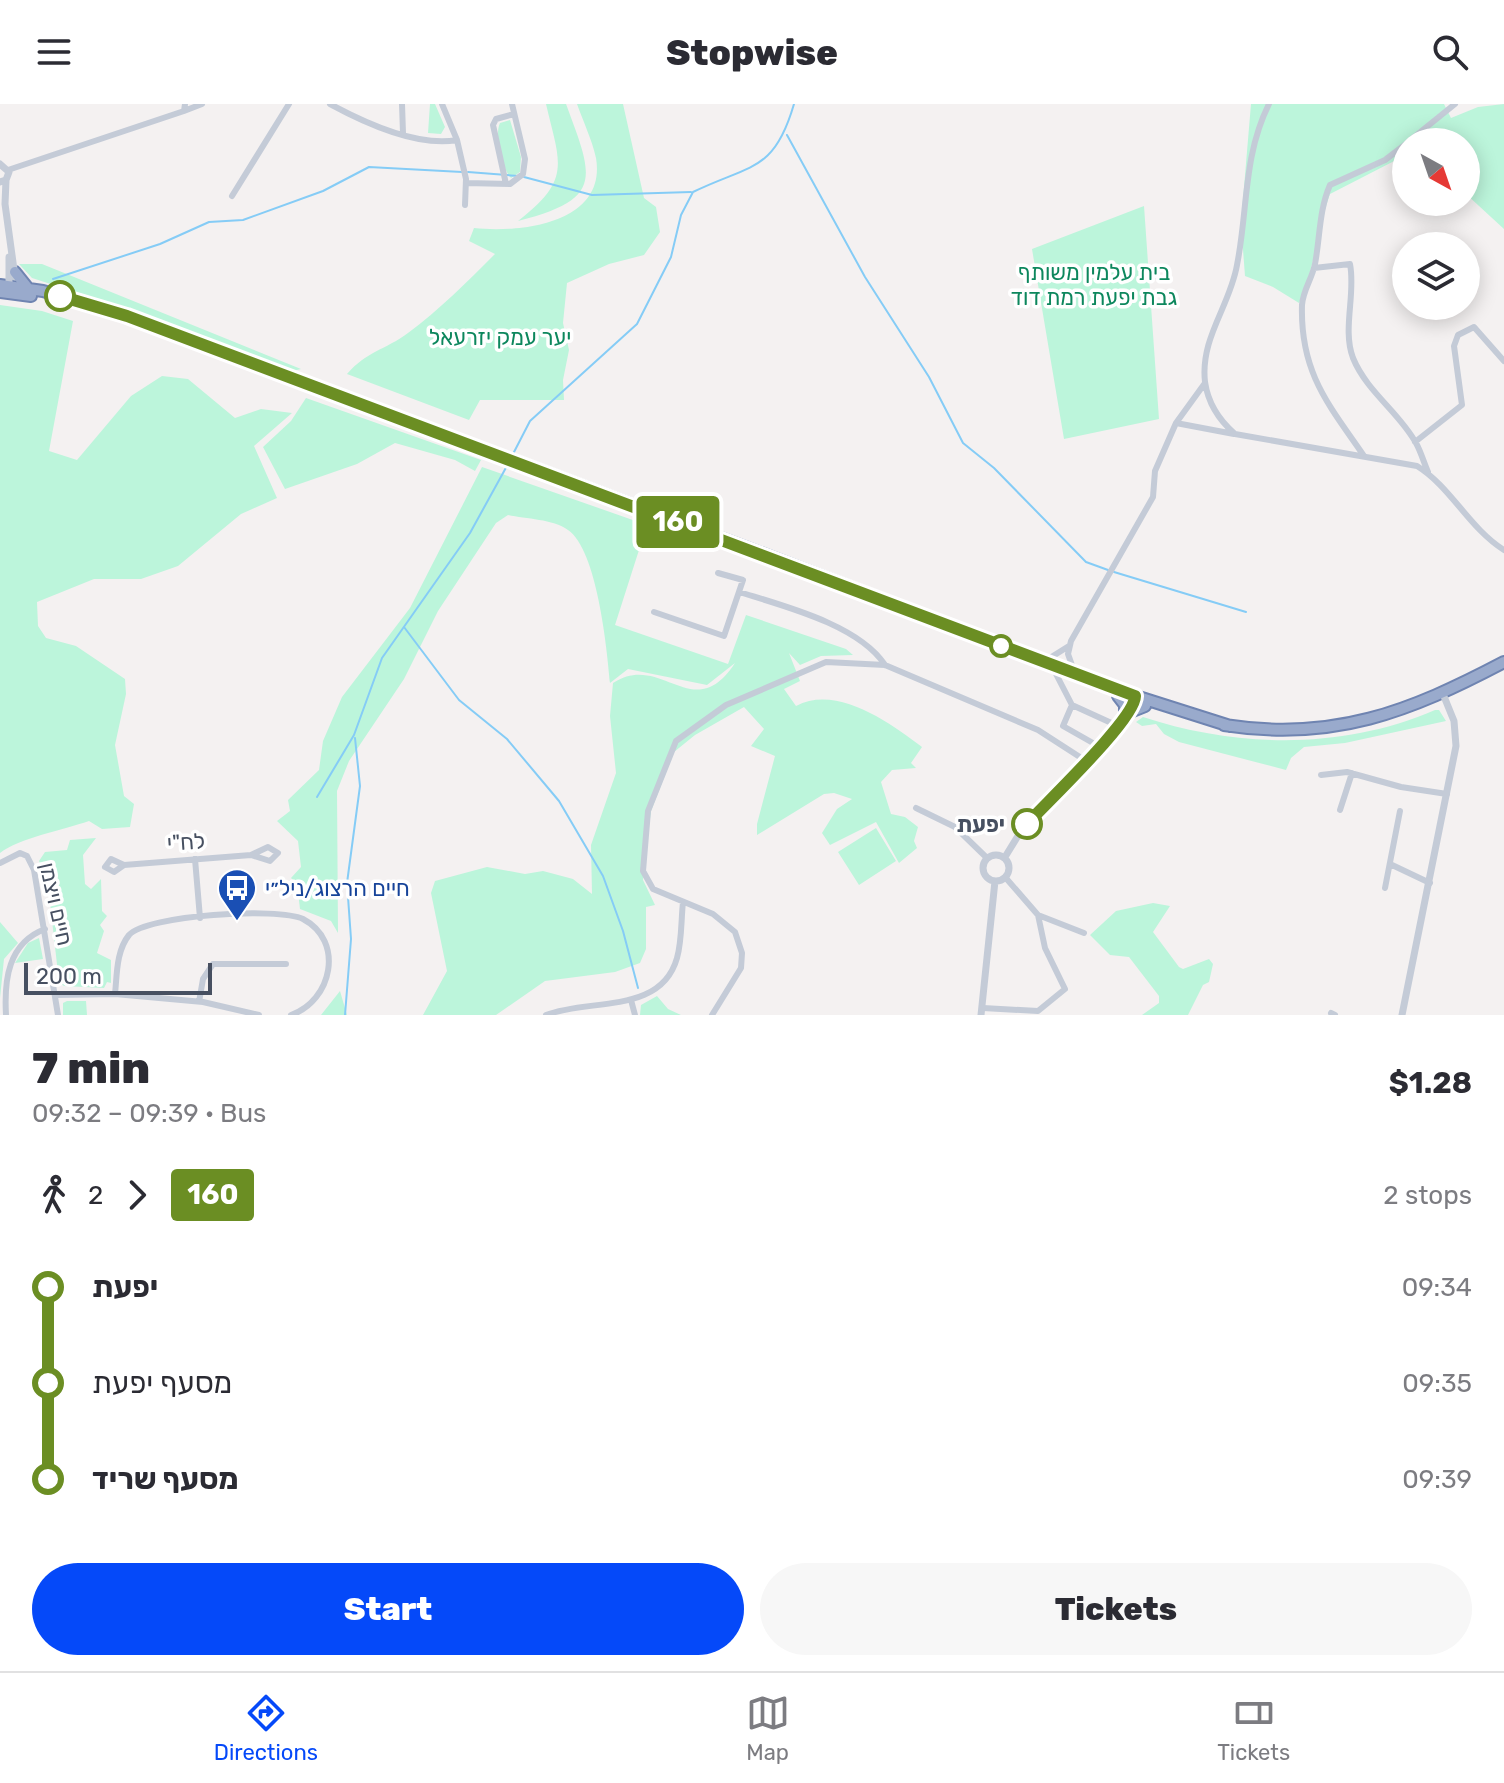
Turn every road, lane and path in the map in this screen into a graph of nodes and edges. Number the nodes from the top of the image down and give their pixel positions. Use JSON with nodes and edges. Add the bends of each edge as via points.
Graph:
{"nodes":[{"id":1,"x":202,"y":104,"type":"edge"},
{"id":2,"x":289,"y":104,"type":"edge"},
{"id":3,"x":330,"y":104,"type":"edge"},
{"id":4,"x":348,"y":104,"type":"edge"},
{"id":5,"x":402,"y":104,"type":"edge"},
{"id":6,"x":442,"y":104,"type":"edge"},
{"id":7,"x":512,"y":104,"type":"edge"},
{"id":8,"x":1269,"y":104,"type":"edge"},
{"id":9,"x":1455,"y":104,"type":"edge"},
{"id":10,"x":185,"y":107,"type":"edge"},
{"id":11,"x":346,"y":112,"type":"junction"},
{"id":12,"x":514,"y":114,"type":"junction"},
{"id":13,"x":1425,"y":128,"type":"edge"},
{"id":14,"x":403,"y":133,"type":"junction"},
{"id":15,"x":457,"y":140,"type":"junction"},
{"id":16,"x":1392,"y":155,"type":"edge"},
{"id":17,"x":3,"y":164,"type":"edge"},
{"id":18,"x":3,"y":181,"type":"edge"},
{"id":19,"x":466,"y":183,"type":"junction"},
{"id":20,"x":506,"y":184,"type":"junction"},
{"id":21,"x":0,"y":192,"type":"edge"},
{"id":22,"x":232,"y":196,"type":"dead end"},
{"id":23,"x":5,"y":204,"type":"junction"},
{"id":24,"x":465,"y":205,"type":"dead end"},
{"id":25,"x":10,"y":250,"type":"junction"},
{"id":26,"x":1314,"y":268,"type":"junction"},
{"id":27,"x":15,"y":272,"type":"junction"},
{"id":28,"x":29,"y":289,"type":"junction"},
{"id":29,"x":8,"y":290,"type":"edge"},
{"id":30,"x":127,"y":316,"type":"junction"},
{"id":31,"x":1504,"y":361,"type":"edge"},
{"id":32,"x":1205,"y":383,"type":"junction"},
{"id":33,"x":1176,"y":423,"type":"junction"},
{"id":34,"x":1235,"y":434,"type":"junction"},
{"id":35,"x":1415,"y":442,"type":"junction"},
{"id":36,"x":1364,"y":456,"type":"junction"},
{"id":37,"x":1429,"y":473,"type":"junction"},
{"id":38,"x":1504,"y":550,"type":"edge"},
{"id":39,"x":718,"y":573,"type":"dead end"},
{"id":40,"x":739,"y":592,"type":"junction"},
{"id":41,"x":654,"y":612,"type":"dead end"},
{"id":42,"x":965,"y":632,"type":"junction"},
{"id":43,"x":1069,"y":646,"type":"junction"},
{"id":44,"x":1043,"y":661,"type":"junction"},
{"id":45,"x":1504,"y":662,"type":"edge"},
{"id":46,"x":885,"y":665,"type":"junction"},
{"id":47,"x":1055,"y":672,"type":"junction"},
{"id":48,"x":1076,"y":674,"type":"junction"},
{"id":49,"x":1443,"y":694,"type":"junction"},
{"id":50,"x":1072,"y":705,"type":"junction"},
{"id":51,"x":1133,"y":705,"type":"junction"},
{"id":52,"x":1118,"y":726,"type":"junction"},
{"id":53,"x":1100,"y":747,"type":"junction"},
{"id":54,"x":1086,"y":761,"type":"junction"},
{"id":55,"x":1352,"y":773,"type":"junction"},
{"id":56,"x":1321,"y":775,"type":"dead end"},
{"id":57,"x":1447,"y":794,"type":"junction"},
{"id":58,"x":916,"y":808,"type":"dead end"},
{"id":59,"x":1340,"y":810,"type":"dead end"},
{"id":60,"x":1400,"y":811,"type":"dead end"},
{"id":61,"x":251,"y":855,"type":"dead end"},
{"id":62,"x":1005,"y":857,"type":"junction"},
{"id":63,"x":987,"y":858,"type":"junction"},
{"id":64,"x":195,"y":859,"type":"junction"},
{"id":65,"x":0,"y":863,"type":"edge"},
{"id":66,"x":1390,"y":864,"type":"junction"},
{"id":67,"x":124,"y":865,"type":"dead end"},
{"id":68,"x":1005,"y":877,"type":"junction"},
{"id":69,"x":995,"y":881,"type":"junction"},
{"id":70,"x":1430,"y":883,"type":"junction"},
{"id":71,"x":1385,"y":888,"type":"dead end"},
{"id":72,"x":683,"y":902,"type":"junction"},
{"id":73,"x":1038,"y":915,"type":"junction"},
{"id":74,"x":200,"y":918,"type":"junction"},
{"id":75,"x":45,"y":929,"type":"junction"},
{"id":76,"x":1084,"y":933,"type":"dead end"},
{"id":77,"x":286,"y":964,"type":"dead end"},
{"id":78,"x":115,"y":994,"type":"junction"},
{"id":79,"x":56,"y":995,"type":"junction"},
{"id":80,"x":631,"y":1000,"type":"junction"},
{"id":81,"x":199,"y":1002,"type":"junction"},
{"id":82,"x":573,"y":1011,"type":"edge"},
{"id":83,"x":982,"y":1011,"type":"edge"},
{"id":84,"x":716,"y":1013,"type":"edge"},
{"id":85,"x":6,"y":1015,"type":"edge"},
{"id":86,"x":58,"y":1015,"type":"edge"},
{"id":87,"x":259,"y":1015,"type":"edge"},
{"id":88,"x":291,"y":1015,"type":"edge"},
{"id":89,"x":546,"y":1015,"type":"edge"},
{"id":90,"x":635,"y":1015,"type":"edge"},
{"id":91,"x":1402,"y":1015,"type":"edge"}],
"edges":[{"from":1,"to":10,"type":"street"},
{"from":2,"to":22,"type":"street"},
{"from":3,"to":11,"type":"street"},
{"from":4,"to":11,"type":"street"},
{"from":5,"to":14,"type":"street"},
{"from":6,"to":15,"type":"street"},
{"from":7,"to":12,"type":"street"},
{"from":8,"to":32,"type":"street","via":[[1251,146],[1237,268],[1207,346]]},
{"from":9,"to":13,"type":"street"},
{"from":10,"to":17,"type":"street"},
{"from":11,"to":14,"type":"street"},
{"from":12,"to":20,"type":"street","via":[[525,169],[517,181]]},
{"from":12,"to":20,"type":"street","via":[[493,125]]},
{"from":14,"to":15,"type":"street","via":[[441,143]]},
{"from":15,"to":19,"type":"street"},
{"from":16,"to":26,"type":"street","via":[[1330,185]]},
{"from":17,"to":18,"type":"street"},
{"from":18,"to":23,"type":"street"},
{"from":19,"to":20,"type":"street"},
{"from":19,"to":24,"type":"street"},
{"from":21,"to":23,"type":"street"},
{"from":23,"to":25,"type":"street"},
{"from":25,"to":27,"type":"street"},
{"from":25,"to":29,"type":"street"},
{"from":26,"to":35,"type":"street","via":[[1350,264],[1354,359],[1374,394]]},
{"from":26,"to":36,"type":"street","via":[[1302,305],[1308,359],[1321,397]]},
{"from":27,"to":28,"type":"highway"},
{"from":27,"to":29,"type":"street"},
{"from":28,"to":29,"type":"highway"},
{"from":28,"to":30,"type":"highway"},
{"from":29,"to":30,"type":"highway"},
{"from":30,"to":42,"type":"highway"},
{"from":31,"to":35,"type":"street","via":[[1474,327],[1458,335],[1454,346],[1462,405]]},
{"from":32,"to":33,"type":"street"},
{"from":32,"to":34,"type":"street","via":[[1215,411]]},
{"from":33,"to":34,"type":"street"},
{"from":33,"to":43,"type":"street","via":[[1155,471],[1153,497]]},
{"from":34,"to":36,"type":"street"},
{"from":35,"to":37,"type":"street"},
{"from":36,"to":37,"type":"street","via":[[1407,463]]},
{"from":37,"to":38,"type":"street"},
{"from":39,"to":40,"type":"street","via":[[743,580]]},
{"from":40,"to":41,"type":"street","via":[[724,636]]},
{"from":40,"to":46,"type":"street","via":[[814,616],[875,650]]},
{"from":42,"to":44,"type":"highway"},
{"from":42,"to":47,"type":"highway"},
{"from":43,"to":44,"type":"street"},
{"from":43,"to":48,"type":"street"},
{"from":44,"to":48,"type":"highway"},
{"from":45,"to":49,"type":"highway"},
{"from":46,"to":54,"type":"street","via":[[1038,730]]},
{"from":46,"to":72,"type":"street","via":[[826,662],[726,705],[676,741],[648,811],[643,871],[653,889]]},
{"from":47,"to":50,"type":"street"},
{"from":47,"to":51,"type":"highway"},
{"from":48,"to":51,"type":"highway"},
{"from":49,"to":51,"type":"highway","via":[[1390,715],[1337,727],[1280,730],[1230,726]]},
{"from":49,"to":57,"type":"street","via":[[1457,737]]},
{"from":50,"to":52,"type":"street"},
{"from":50,"to":53,"type":"street","via":[[1063,726]]},
{"from":51,"to":52,"type":"street"},
{"from":52,"to":53,"type":"street"},
{"from":53,"to":54,"type":"street"},
{"from":54,"to":62,"type":"street","via":[[1021,831]]},
{"from":55,"to":56,"type":"street"},
{"from":55,"to":57,"type":"street"},
{"from":55,"to":59,"type":"street"},
{"from":57,"to":70,"type":"street"},
{"from":58,"to":63,"type":"street","via":[[955,827]]},
{"from":60,"to":66,"type":"street"},
{"from":61,"to":64,"type":"street","name":"לח\"י"},
{"from":62,"to":63,"type":"street"},
{"from":62,"to":68,"type":"street"},
{"from":63,"to":69,"type":"street","via":[[985,874]]},
{"from":64,"to":67,"type":"street","name":"לח\"י"},
{"from":64,"to":74,"type":"street"},
{"from":65,"to":75,"type":"street","name":"חיים ויצמן","via":[[20,853],[27,856]]},
{"from":66,"to":70,"type":"street"},
{"from":66,"to":71,"type":"street"},
{"from":68,"to":69,"type":"street"},
{"from":68,"to":73,"type":"street"},
{"from":69,"to":83,"type":"street"},
{"from":70,"to":91,"type":"street"},
{"from":72,"to":80,"type":"street","via":[[677,958],[670,974],[649,993]]},
{"from":72,"to":84,"type":"street","via":[[721,918],[739,941],[741,968]]},
{"from":73,"to":76,"type":"street"},
{"from":73,"to":83,"type":"street","via":[[1045,948],[1065,989],[1038,1011]]},
{"from":74,"to":78,"type":"street","via":[[153,923],[134,931],[121,949]]},
{"from":74,"to":88,"type":"street","via":[[281,913],[314,926],[327,947],[328,977],[312,1003]]},
{"from":75,"to":79,"type":"street","name":"חיים ויצמן"},
{"from":75,"to":85,"type":"street","via":[[28,937],[12,958],[5,985]]},
{"from":77,"to":81,"type":"street","via":[[213,964],[203,979]]},
{"from":78,"to":79,"type":"street"},
{"from":78,"to":81,"type":"street"},
{"from":79,"to":86,"type":"street","name":"חיים ויצמן"},
{"from":80,"to":82,"type":"street"},
{"from":80,"to":90,"type":"street"},
{"from":81,"to":87,"type":"street"},
{"from":82,"to":89,"type":"street"}]}
